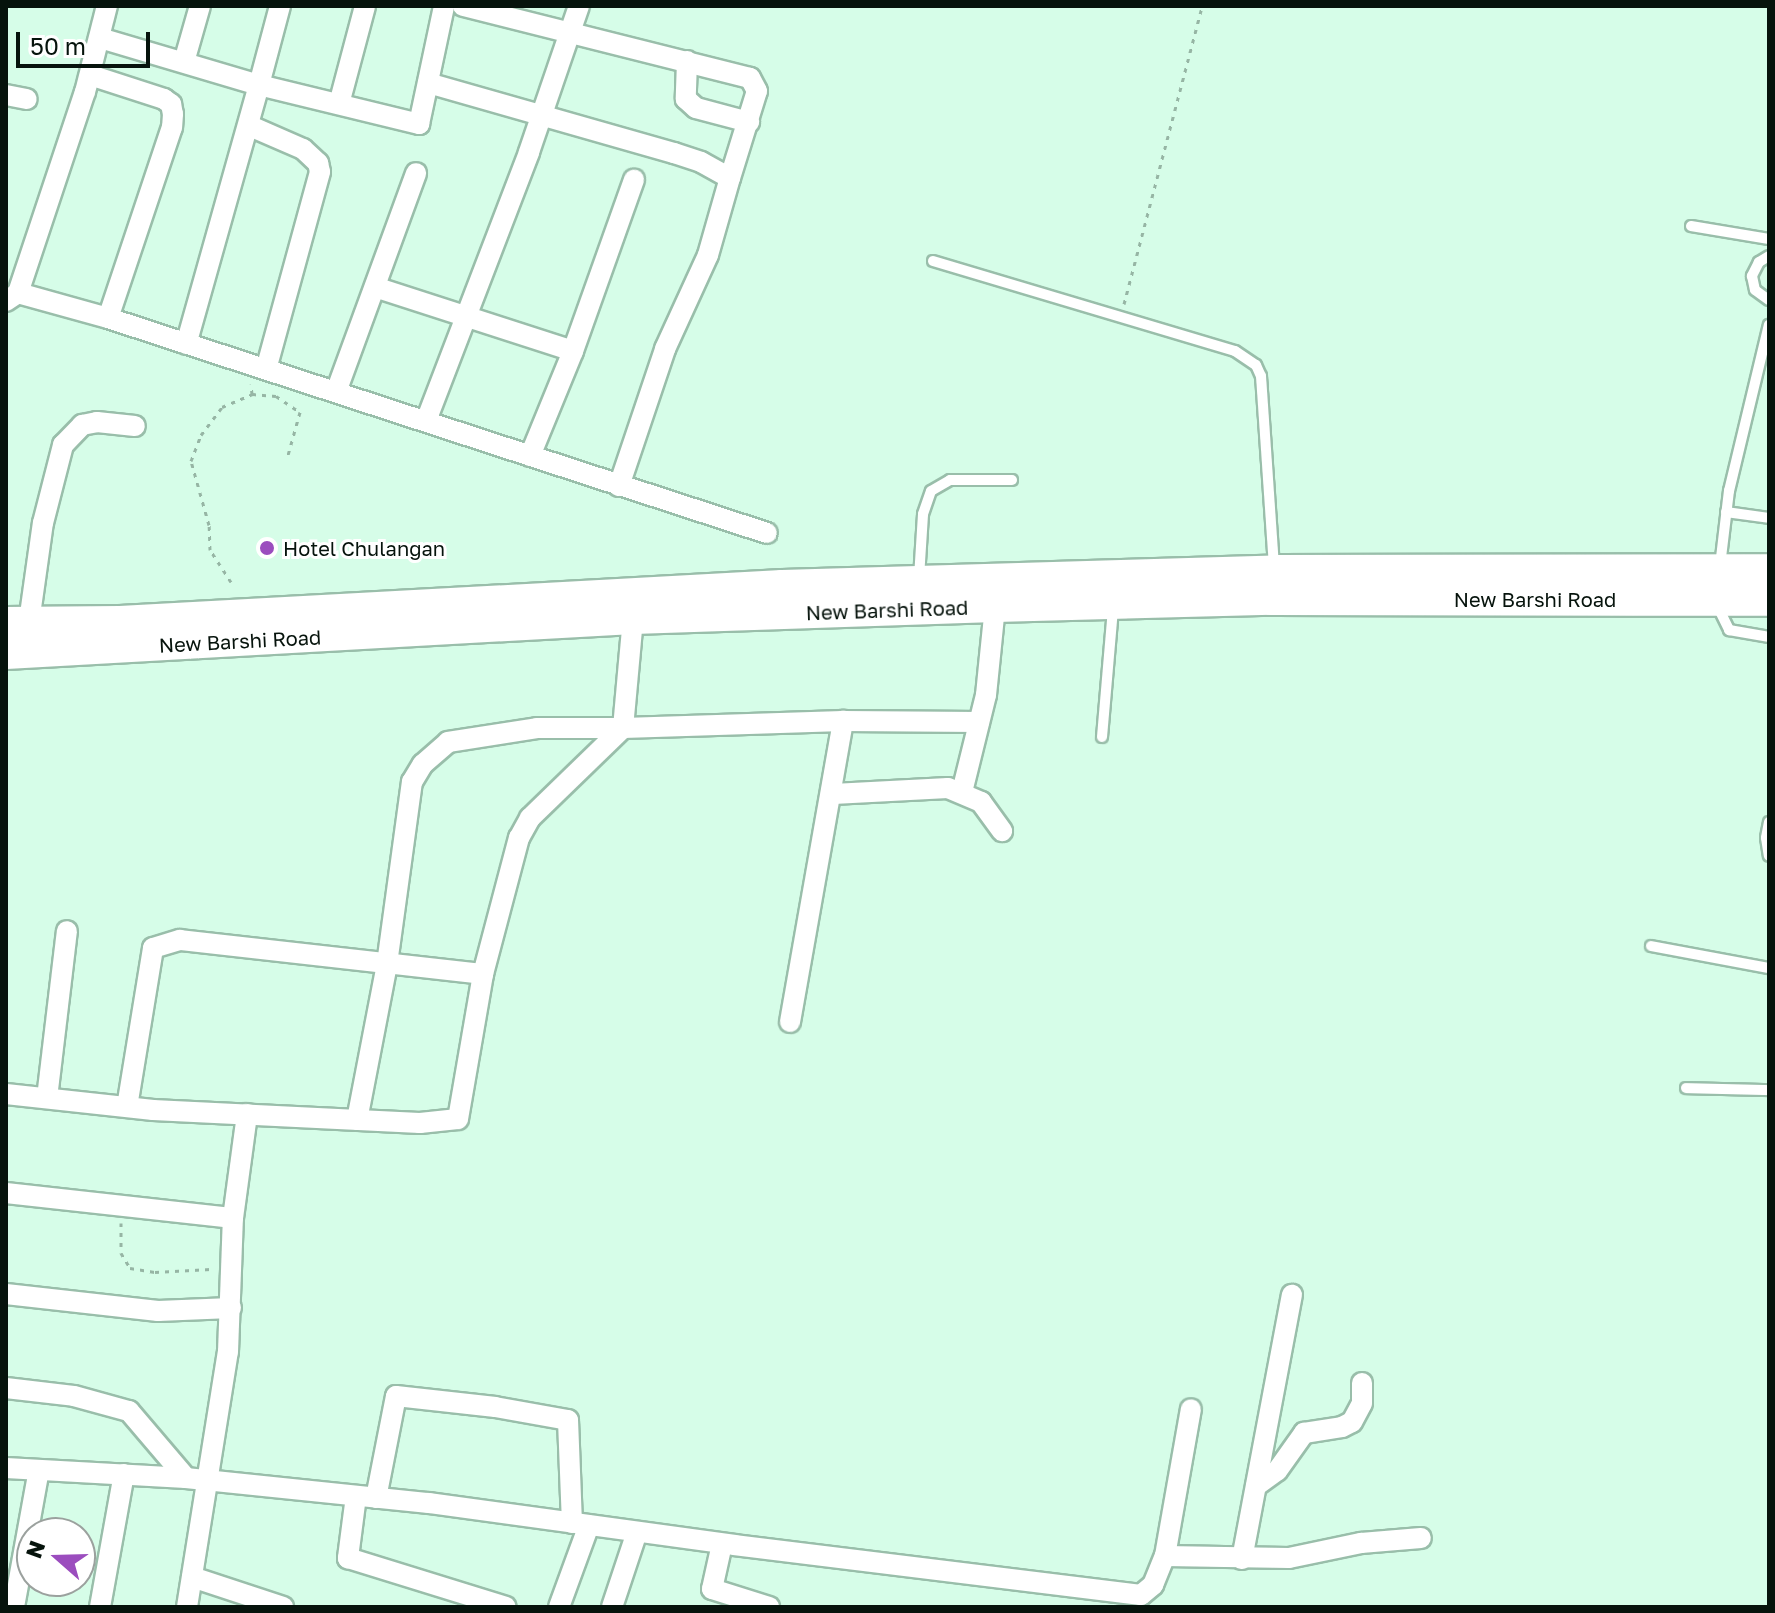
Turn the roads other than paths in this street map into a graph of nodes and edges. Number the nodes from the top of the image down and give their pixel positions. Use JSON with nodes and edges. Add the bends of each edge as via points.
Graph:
{"nodes":[{"id":1,"x":107,"y":6,"type":"edge"},
{"id":2,"x":200,"y":6,"type":"edge"},
{"id":3,"x":280,"y":6,"type":"edge"},
{"id":4,"x":365,"y":6,"type":"edge"},
{"id":5,"x":444,"y":6,"type":"edge"},
{"id":6,"x":463,"y":6,"type":"edge"},
{"id":7,"x":579,"y":6,"type":"edge"},
{"id":8,"x":571,"y":32,"type":"junction"},
{"id":9,"x":100,"y":38,"type":"junction"},
{"id":10,"x":687,"y":61,"type":"junction"},
{"id":11,"x":184,"y":62,"type":"junction"},
{"id":12,"x":90,"y":75,"type":"junction"},
{"id":13,"x":428,"y":83,"type":"junction"},
{"id":14,"x":259,"y":85,"type":"junction"},
{"id":15,"x":6,"y":95,"type":"edge"},
{"id":16,"x":27,"y":99,"type":"dead end"},
{"id":17,"x":339,"y":104,"type":"junction"},
{"id":18,"x":542,"y":116,"type":"junction"},
{"id":19,"x":749,"y":122,"type":"junction"},
{"id":20,"x":250,"y":126,"type":"junction"},
{"id":21,"x":416,"y":173,"type":"dead end"},
{"id":22,"x":730,"y":178,"type":"junction"},
{"id":23,"x":634,"y":180,"type":"dead end"},
{"id":24,"x":1691,"y":226,"type":"dead end"},
{"id":25,"x":1769,"y":239,"type":"edge"},
{"id":26,"x":1769,"y":256,"type":"edge"},
{"id":27,"x":933,"y":261,"type":"dead end"},
{"id":28,"x":375,"y":287,"type":"junction"},
{"id":29,"x":12,"y":297,"type":"edge"},
{"id":30,"x":1769,"y":300,"type":"edge"},
{"id":31,"x":108,"y":318,"type":"junction"},
{"id":32,"x":466,"y":319,"type":"junction"},
{"id":33,"x":1769,"y":325,"type":"edge"},
{"id":34,"x":186,"y":344,"type":"junction"},
{"id":35,"x":573,"y":351,"type":"junction"},
{"id":36,"x":258,"y":366,"type":"junction"},
{"id":37,"x":336,"y":392,"type":"junction"},
{"id":38,"x":426,"y":421,"type":"junction"},
{"id":39,"x":135,"y":426,"type":"dead end"},
{"id":40,"x":530,"y":456,"type":"junction"},
{"id":41,"x":1012,"y":480,"type":"dead end"},
{"id":42,"x":619,"y":486,"type":"junction"},
{"id":43,"x":1726,"y":512,"type":"junction"},
{"id":44,"x":1769,"y":518,"type":"edge"},
{"id":45,"x":767,"y":533,"type":"dead end"},
{"id":46,"x":1769,"y":570,"type":"edge"},
{"id":47,"x":1274,"y":571,"type":"junction"},
{"id":48,"x":919,"y":584,"type":"junction"},
{"id":49,"x":1718,"y":584,"type":"junction"},
{"id":50,"x":1769,"y":600,"type":"edge"},
{"id":51,"x":1113,"y":603,"type":"junction"},
{"id":52,"x":995,"y":606,"type":"junction"},
{"id":53,"x":633,"y":618,"type":"junction"},
{"id":54,"x":18,"y":622,"type":"edge"},
{"id":55,"x":1769,"y":637,"type":"edge"},
{"id":56,"x":6,"y":653,"type":"edge"},
{"id":57,"x":843,"y":721,"type":"junction"},
{"id":58,"x":979,"y":722,"type":"junction"},
{"id":59,"x":623,"y":728,"type":"junction"},
{"id":60,"x":1102,"y":737,"type":"dead end"},
{"id":61,"x":962,"y":792,"type":"junction"},
{"id":62,"x":833,"y":794,"type":"junction"},
{"id":63,"x":1769,"y":822,"type":"edge"},
{"id":64,"x":1002,"y":831,"type":"dead end"},
{"id":65,"x":1769,"y":856,"type":"edge"},
{"id":66,"x":67,"y":931,"type":"dead end"},
{"id":67,"x":1651,"y":946,"type":"dead end"},
{"id":68,"x":387,"y":964,"type":"junction"},
{"id":69,"x":1769,"y":968,"type":"edge"},
{"id":70,"x":483,"y":974,"type":"junction"},
{"id":71,"x":790,"y":1022,"type":"dead end"},
{"id":72,"x":1686,"y":1088,"type":"dead end"},
{"id":73,"x":1769,"y":1090,"type":"edge"},
{"id":74,"x":6,"y":1094,"type":"edge"},
{"id":75,"x":47,"y":1098,"type":"junction"},
{"id":76,"x":127,"y":1107,"type":"junction"},
{"id":77,"x":247,"y":1114,"type":"junction"},
{"id":78,"x":357,"y":1120,"type":"junction"},
{"id":79,"x":6,"y":1193,"type":"edge"},
{"id":80,"x":233,"y":1218,"type":"junction"},
{"id":81,"x":6,"y":1294,"type":"edge"},
{"id":82,"x":1292,"y":1295,"type":"dead end"},
{"id":83,"x":231,"y":1308,"type":"junction"},
{"id":84,"x":1362,"y":1383,"type":"dead end"},
{"id":85,"x":6,"y":1388,"type":"edge"},
{"id":86,"x":1191,"y":1409,"type":"dead end"},
{"id":87,"x":6,"y":1468,"type":"edge"},
{"id":88,"x":39,"y":1470,"type":"junction"},
{"id":89,"x":124,"y":1474,"type":"junction"},
{"id":90,"x":186,"y":1478,"type":"junction"},
{"id":91,"x":209,"y":1480,"type":"junction"},
{"id":92,"x":1256,"y":1486,"type":"junction"},
{"id":93,"x":366,"y":1497,"type":"junction"},
{"id":94,"x":580,"y":1524,"type":"junction"},
{"id":95,"x":637,"y":1532,"type":"junction"},
{"id":96,"x":1421,"y":1538,"type":"dead end"},
{"id":97,"x":722,"y":1544,"type":"junction"},
{"id":98,"x":1165,"y":1556,"type":"junction"},
{"id":99,"x":1242,"y":1559,"type":"junction"},
{"id":100,"x":192,"y":1577,"type":"junction"},
{"id":101,"x":492,"y":1605,"type":"edge"},
{"id":102,"x":14,"y":1607,"type":"edge"},
{"id":103,"x":100,"y":1607,"type":"edge"},
{"id":104,"x":187,"y":1607,"type":"edge"},
{"id":105,"x":283,"y":1607,"type":"edge"},
{"id":106,"x":559,"y":1607,"type":"edge"},
{"id":107,"x":612,"y":1607,"type":"edge"},
{"id":108,"x":769,"y":1607,"type":"edge"}],
"edges":[{"from":1,"to":9,"type":"street"},
{"from":2,"to":11,"type":"street"},
{"from":3,"to":14,"type":"street"},
{"from":4,"to":17,"type":"street"},
{"from":5,"to":13,"type":"street"},
{"from":6,"to":8,"type":"street"},
{"from":7,"to":8,"type":"street"},
{"from":8,"to":10,"type":"street"},
{"from":8,"to":18,"type":"street"},
{"from":9,"to":11,"type":"street"},
{"from":9,"to":12,"type":"street"},
{"from":10,"to":19,"type":"street","via":[[686,99],[696,108]]},
{"from":10,"to":19,"type":"street","via":[[750,78],[757,91]]},
{"from":11,"to":14,"type":"street"},
{"from":12,"to":29,"type":"street"},
{"from":12,"to":31,"type":"street","via":[[164,99],[173,114]]},
{"from":13,"to":17,"type":"street","via":[[419,124]]},
{"from":13,"to":18,"type":"street"},
{"from":14,"to":17,"type":"street"},
{"from":14,"to":20,"type":"street"},
{"from":15,"to":16,"type":"street"},
{"from":18,"to":22,"type":"street","via":[[701,162]]},
{"from":18,"to":32,"type":"street"},
{"from":19,"to":22,"type":"street"},
{"from":20,"to":34,"type":"street"},
{"from":20,"to":36,"type":"street","via":[[303,149],[320,172]]},
{"from":21,"to":28,"type":"street"},
{"from":22,"to":42,"type":"street","via":[[708,255],[665,349]]},
{"from":23,"to":35,"type":"street"},
{"from":24,"to":25,"type":"lane"},
{"from":26,"to":30,"type":"lane","via":[[1752,276],[1755,290]]},
{"from":27,"to":47,"type":"lane","via":[[1235,351],[1256,365],[1261,376]]},
{"from":28,"to":32,"type":"street"},
{"from":28,"to":37,"type":"street"},
{"from":29,"to":31,"type":"street"},
{"from":31,"to":34,"type":"street"},
{"from":32,"to":35,"type":"street"},
{"from":32,"to":38,"type":"street"},
{"from":33,"to":43,"type":"lane"},
{"from":34,"to":36,"type":"street"},
{"from":35,"to":40,"type":"street"},
{"from":36,"to":37,"type":"street"},
{"from":37,"to":38,"type":"street"},
{"from":38,"to":40,"type":"street"},
{"from":39,"to":54,"type":"street","via":[[82,425],[63,445]]},
{"from":40,"to":42,"type":"street"},
{"from":41,"to":48,"type":"lane","via":[[950,480],[931,491],[923,514]]},
{"from":42,"to":45,"type":"street"},
{"from":43,"to":44,"type":"lane"},
{"from":43,"to":49,"type":"lane"},
{"from":46,"to":49,"type":"main road","name":"New Barshi Road"},
{"from":47,"to":48,"type":"main road","name":"New Barshi Road"},
{"from":47,"to":49,"type":"main road","name":"New Barshi Road"},
{"from":48,"to":54,"type":"main road","name":"New Barshi Road","via":[[782,586],[120,622]]},
{"from":49,"to":50,"type":"main road","name":"New Barshi Road"},
{"from":49,"to":51,"type":"main road","name":"New Barshi Road"},
{"from":49,"to":55,"type":"lane","via":[[1729,630]]},
{"from":51,"to":52,"type":"main road","name":"New Barshi Road"},
{"from":51,"to":60,"type":"lane"},
{"from":52,"to":53,"type":"main road","name":"New Barshi Road"},
{"from":52,"to":58,"type":"street"},
{"from":53,"to":56,"type":"main road","name":"New Barshi Road"},
{"from":53,"to":59,"type":"street"},
{"from":57,"to":58,"type":"street"},
{"from":57,"to":59,"type":"street"},
{"from":57,"to":62,"type":"street"},
{"from":58,"to":61,"type":"street"},
{"from":59,"to":68,"type":"street","via":[[537,728],[448,742],[423,764],[412,782]]},
{"from":59,"to":70,"type":"street","via":[[530,818],[519,838]]},
{"from":61,"to":62,"type":"street","via":[[948,788]]},
{"from":61,"to":64,"type":"street","via":[[981,802]]},
{"from":62,"to":71,"type":"street"},
{"from":63,"to":65,"type":"lane"},
{"from":66,"to":75,"type":"street"},
{"from":67,"to":69,"type":"lane"},
{"from":68,"to":70,"type":"street"},
{"from":68,"to":76,"type":"street","via":[[180,940],[153,948]]},
{"from":68,"to":78,"type":"street"},
{"from":70,"to":78,"type":"street","via":[[458,1119]]},
{"from":72,"to":73,"type":"lane"},
{"from":74,"to":75,"type":"street"},
{"from":75,"to":76,"type":"street"},
{"from":76,"to":77,"type":"street"},
{"from":77,"to":78,"type":"street"},
{"from":77,"to":80,"type":"street"},
{"from":79,"to":80,"type":"street"},
{"from":80,"to":83,"type":"street"},
{"from":81,"to":83,"type":"street","via":[[158,1311]]},
{"from":82,"to":92,"type":"street"},
{"from":83,"to":91,"type":"street"},
{"from":84,"to":92,"type":"street","via":[[1362,1403],[1352,1422],[1304,1433],[1277,1471]]},
{"from":85,"to":90,"type":"street","via":[[74,1396],[129,1411]]},
{"from":86,"to":98,"type":"street"},
{"from":87,"to":88,"type":"street"},
{"from":88,"to":89,"type":"street"},
{"from":88,"to":102,"type":"street"},
{"from":89,"to":90,"type":"street"},
{"from":89,"to":103,"type":"street"},
{"from":90,"to":91,"type":"street"},
{"from":91,"to":93,"type":"street"},
{"from":91,"to":100,"type":"street"},
{"from":92,"to":99,"type":"street"},
{"from":93,"to":94,"type":"street"},
{"from":93,"to":94,"type":"street","via":[[396,1396],[495,1407],[568,1420]]},
{"from":93,"to":101,"type":"street","via":[[348,1558]]},
{"from":94,"to":95,"type":"street"},
{"from":94,"to":106,"type":"street"},
{"from":95,"to":97,"type":"street"},
{"from":95,"to":107,"type":"street"},
{"from":96,"to":99,"type":"street","via":[[1361,1543],[1289,1558]]},
{"from":97,"to":98,"type":"street","via":[[1141,1595],[1153,1585]]},
{"from":97,"to":108,"type":"street","via":[[712,1589]]},
{"from":98,"to":99,"type":"street"},
{"from":100,"to":104,"type":"street"},
{"from":100,"to":105,"type":"street"}]}
